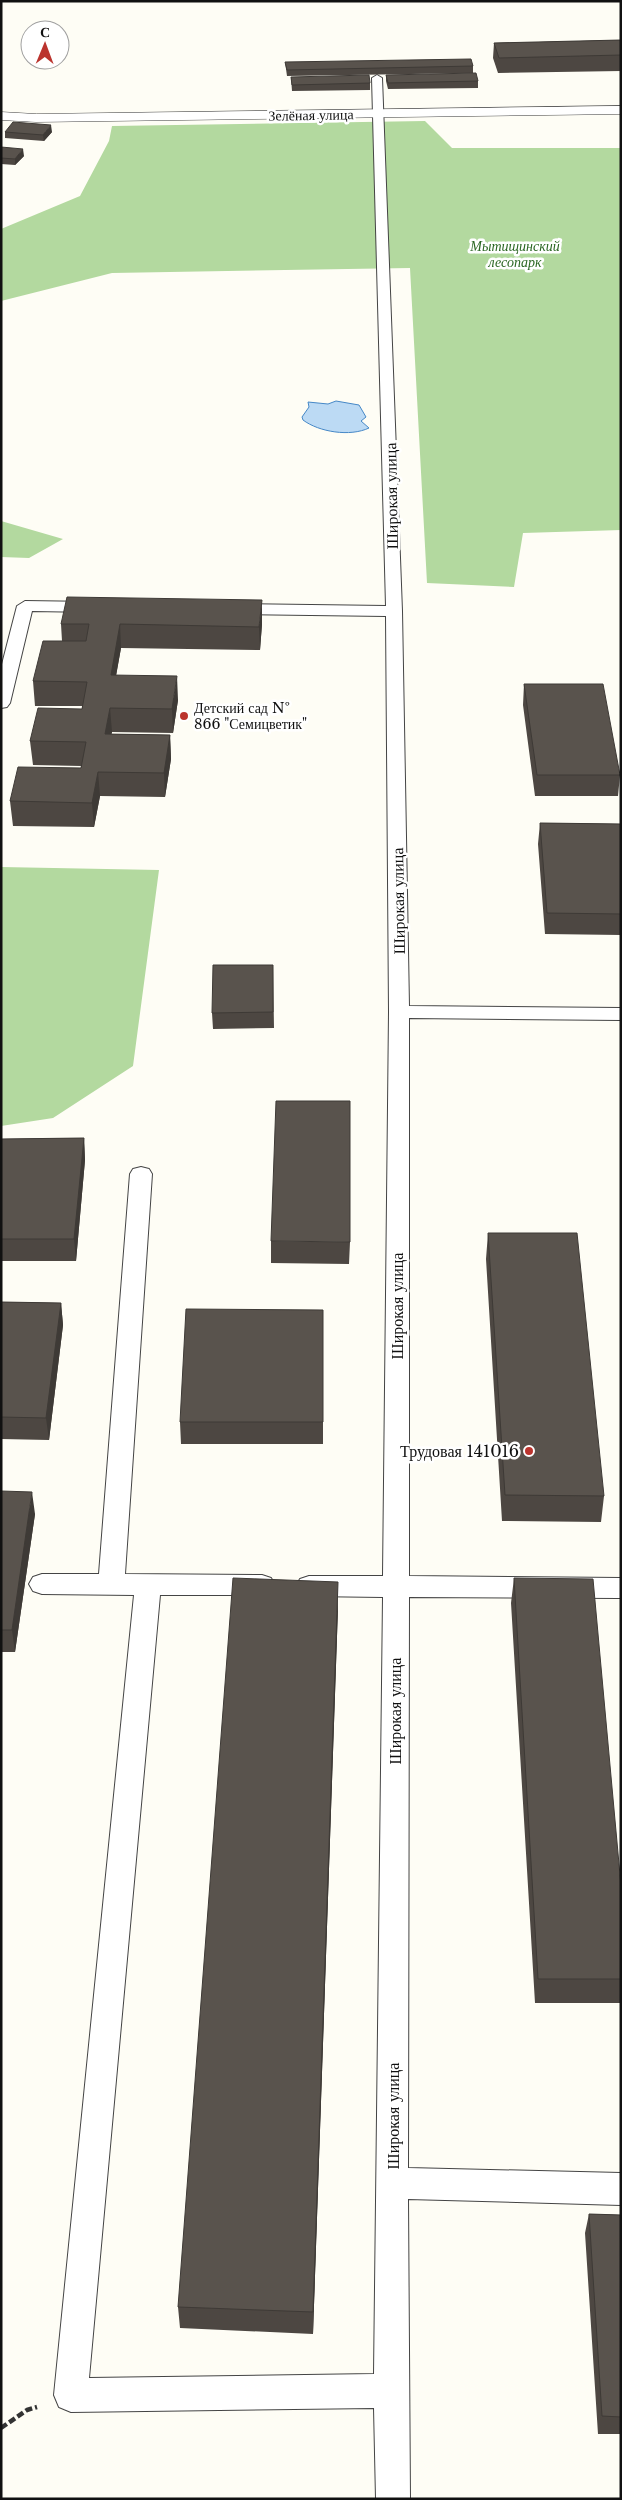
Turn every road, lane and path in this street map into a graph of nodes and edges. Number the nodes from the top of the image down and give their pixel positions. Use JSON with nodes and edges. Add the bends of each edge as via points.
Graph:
{"nodes":[{"id":1,"x":377,"y":78,"type":"edge"},
{"id":2,"x":621,"y":110,"type":"edge"},
{"id":3,"x":380,"y":114,"type":"junction"},
{"id":4,"x":1,"y":116,"type":"edge"},
{"id":5,"x":115,"y":607,"type":"edge"},
{"id":6,"x":214,"y":609,"type":"edge"},
{"id":7,"x":394,"y":611,"type":"junction"},
{"id":8,"x":1,"y":703,"type":"edge"},
{"id":9,"x":399,"y":1012,"type":"junction"},
{"id":10,"x":621,"y":1014,"type":"edge"},
{"id":11,"x":141,"y":1174,"type":"dead end"},
{"id":12,"x":42,"y":1584,"type":"dead end"},
{"id":13,"x":112,"y":1584,"type":"junction"},
{"id":14,"x":148,"y":1584,"type":"junction"},
{"id":15,"x":396,"y":1587,"type":"junction"},
{"id":16,"x":621,"y":1588,"type":"edge"},
{"id":17,"x":392,"y":2184,"type":"junction"},
{"id":18,"x":621,"y":2189,"type":"edge"},
{"id":19,"x":391,"y":2391,"type":"junction"},
{"id":20,"x":71,"y":2395,"type":"junction"},
{"id":21,"x":1,"y":2428,"type":"edge"},
{"id":22,"x":393,"y":2499,"type":"edge"}],
"edges":[{"from":1,"to":3,"type":"lane","name":"Широкая улица"},
{"from":2,"to":3,"type":"street","name":"Зелёная улица"},
{"from":3,"to":4,"type":"street","name":"Зелёная улица"},
{"from":3,"to":7,"type":"lane","name":"Широкая улица"},
{"from":5,"to":8,"type":"lane","via":[[25,606]]},
{"from":6,"to":7,"type":"lane"},
{"from":7,"to":9,"type":"lane","name":"Широкая улица"},
{"from":9,"to":10,"type":"lane"},
{"from":9,"to":15,"type":"lane","name":"Широкая улица"},
{"from":11,"to":13,"type":"lane"},
{"from":12,"to":13,"type":"lane"},
{"from":13,"to":14,"type":"lane"},
{"from":14,"to":15,"type":"lane"},
{"from":14,"to":20,"type":"lane"},
{"from":15,"to":16,"type":"lane"},
{"from":15,"to":17,"type":"lane","name":"Широкая улица"},
{"from":17,"to":18,"type":"lane"},
{"from":17,"to":19,"type":"lane","name":"Широкая улица"},
{"from":19,"to":20,"type":"lane"},
{"from":19,"to":22,"type":"lane","name":"Широкая улица"},
{"from":20,"to":21,"type":"path","via":[[27,2410]]}]}
